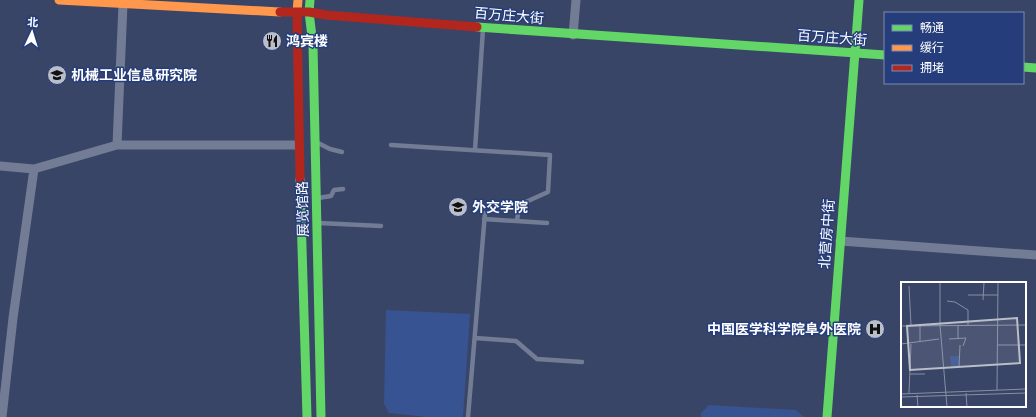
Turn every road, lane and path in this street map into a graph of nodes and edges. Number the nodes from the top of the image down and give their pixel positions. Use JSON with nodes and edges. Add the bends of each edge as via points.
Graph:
{"nodes":[{"id":1,"x":59,"y":0,"type":"edge"},
{"id":2,"x":298,"y":0,"type":"edge"},
{"id":3,"x":310,"y":0,"type":"edge"},
{"id":4,"x":576,"y":0,"type":"edge"},
{"id":5,"x":859,"y":0,"type":"edge"},
{"id":6,"x":123,"y":4,"type":"junction"},
{"id":7,"x":297,"y":12,"type":"junction"},
{"id":8,"x":309,"y":12,"type":"junction"},
{"id":9,"x":483,"y":28,"type":"junction"},
{"id":10,"x":573,"y":35,"type":"junction"},
{"id":11,"x":855,"y":53,"type":"junction"},
{"id":12,"x":884,"y":55,"type":"edge"},
{"id":13,"x":1024,"y":67,"type":"edge"},
{"id":14,"x":1036,"y":68,"type":"edge"},
{"id":15,"x":315,"y":142,"type":"junction"},
{"id":16,"x":117,"y":145,"type":"junction"},
{"id":17,"x":299,"y":145,"type":"junction"},
{"id":18,"x":390,"y":145,"type":"dead end"},
{"id":19,"x":475,"y":150,"type":"junction"},
{"id":20,"x":342,"y":152,"type":"dead end"},
{"id":21,"x":0,"y":166,"type":"edge"},
{"id":22,"x":34,"y":169,"type":"junction"},
{"id":23,"x":343,"y":189,"type":"dead end"},
{"id":24,"x":317,"y":198,"type":"junction"},
{"id":25,"x":485,"y":213,"type":"dead end"},
{"id":26,"x":484,"y":219,"type":"junction"},
{"id":27,"x":517,"y":221,"type":"junction"},
{"id":28,"x":317,"y":223,"type":"junction"},
{"id":29,"x":547,"y":223,"type":"dead end"},
{"id":30,"x":381,"y":226,"type":"dead end"},
{"id":31,"x":840,"y":241,"type":"junction"},
{"id":32,"x":1036,"y":255,"type":"edge"},
{"id":33,"x":475,"y":338,"type":"junction"},
{"id":34,"x":582,"y":362,"type":"dead end"},
{"id":35,"x":2,"y":417,"type":"edge"},
{"id":36,"x":307,"y":417,"type":"edge"},
{"id":37,"x":321,"y":417,"type":"edge"},
{"id":38,"x":468,"y":417,"type":"edge"},
{"id":39,"x":827,"y":417,"type":"edge"}],
"edges":[{"from":1,"to":6,"type":"main road","name":"百万庄大街"},
{"from":2,"to":7,"type":"main road","name":"展览馆路"},
{"from":3,"to":8,"type":"main road","name":"展览馆路"},
{"from":4,"to":10,"type":"street"},
{"from":5,"to":11,"type":"main road","name":"北营房中街"},
{"from":6,"to":7,"type":"main road","name":"百万庄大街"},
{"from":6,"to":16,"type":"street"},
{"from":7,"to":8,"type":"main road","name":"百万庄大街"},
{"from":7,"to":17,"type":"main road","name":"展览馆路"},
{"from":8,"to":9,"type":"main road","name":"百万庄大街"},
{"from":8,"to":15,"type":"main road","name":"展览馆路","via":[[313,45]]},
{"from":9,"to":10,"type":"main road","name":"百万庄大街"},
{"from":9,"to":19,"type":"lane"},
{"from":10,"to":11,"type":"main road","name":"百万庄大街"},
{"from":11,"to":12,"type":"main road","name":"百万庄大街"},
{"from":11,"to":31,"type":"main road","name":"北营房中街"},
{"from":13,"to":14,"type":"main road"},
{"from":15,"to":20,"type":"lane"},
{"from":15,"to":24,"type":"main road","name":"展览馆路"},
{"from":16,"to":17,"type":"street"},
{"from":16,"to":22,"type":"street"},
{"from":17,"to":36,"type":"main road","name":"展览馆路"},
{"from":18,"to":19,"type":"lane"},
{"from":19,"to":27,"type":"lane","via":[[550,155],[548,192],[519,205]]},
{"from":21,"to":22,"type":"street"},
{"from":22,"to":35,"type":"street"},
{"from":23,"to":24,"type":"lane","via":[[334,190],[330,196]]},
{"from":24,"to":28,"type":"main road","name":"展览馆路"},
{"from":25,"to":26,"type":"lane"},
{"from":26,"to":27,"type":"lane"},
{"from":26,"to":33,"type":"lane"},
{"from":27,"to":29,"type":"lane"},
{"from":28,"to":30,"type":"lane"},
{"from":28,"to":37,"type":"main road","name":"展览馆路"},
{"from":31,"to":32,"type":"street"},
{"from":31,"to":39,"type":"main road","name":"北营房中街"},
{"from":33,"to":34,"type":"lane","via":[[516,341],[537,359]]},
{"from":33,"to":38,"type":"lane"}]}
